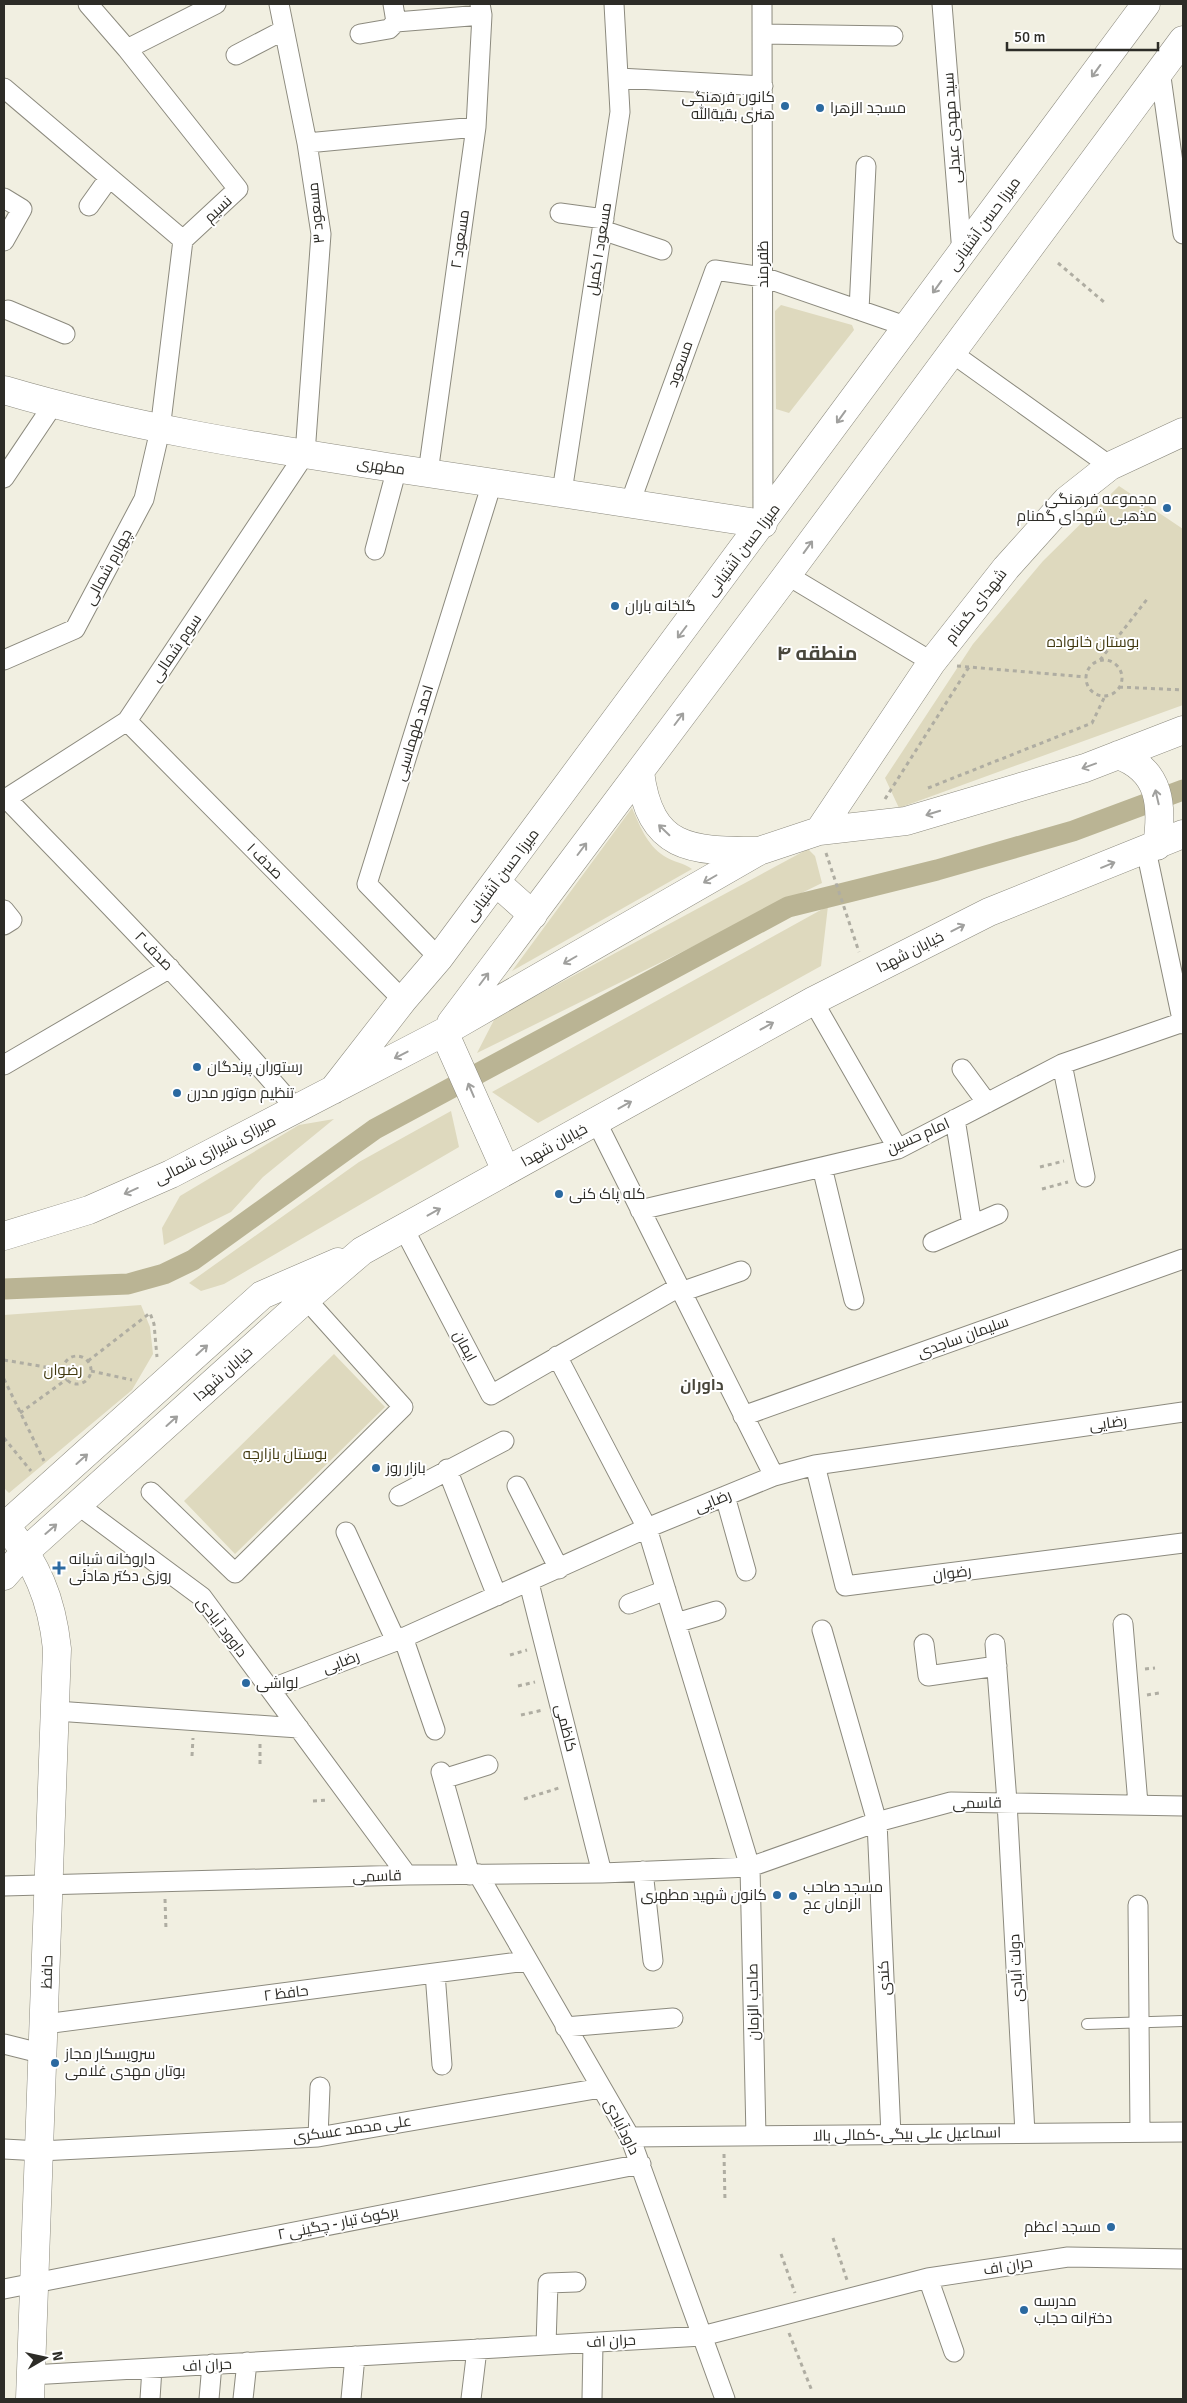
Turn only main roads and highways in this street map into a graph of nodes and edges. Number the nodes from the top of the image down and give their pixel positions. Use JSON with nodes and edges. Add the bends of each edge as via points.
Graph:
{"nodes":[{"id":1,"x":1146,"y":4,"type":"edge"},
{"id":2,"x":1183,"y":40,"type":"edge"},
{"id":3,"x":4,"y":390,"type":"edge"},
{"id":4,"x":1183,"y":432,"type":"edge"},
{"id":5,"x":763,"y":524,"type":"junction"},
{"id":6,"x":1183,"y":730,"type":"edge"},
{"id":7,"x":1118,"y":755,"type":"junction"},
{"id":8,"x":640,"y":772,"type":"junction"},
{"id":9,"x":818,"y":831,"type":"junction"},
{"id":10,"x":1183,"y":834,"type":"edge"},
{"id":11,"x":1151,"y":848,"type":"junction"},
{"id":12,"x":759,"y":851,"type":"junction"},
{"id":13,"x":1183,"y":855,"type":"edge"},
{"id":14,"x":496,"y":882,"type":"junction"},
{"id":15,"x":533,"y":915,"type":"junction"},
{"id":16,"x":450,"y":1044,"type":"junction"},
{"id":17,"x":333,"y":1090,"type":"junction"},
{"id":18,"x":506,"y":1171,"type":"junction"},
{"id":19,"x":4,"y":1236,"type":"edge"},
{"id":20,"x":299,"y":1290,"type":"junction"},
{"id":21,"x":46,"y":1479,"type":"junction"},
{"id":22,"x":78,"y":1506,"type":"junction"},
{"id":23,"x":4,"y":1525,"type":"edge"},
{"id":24,"x":25,"y":1552,"type":"junction"},
{"id":25,"x":4,"y":1576,"type":"edge"},
{"id":26,"x":31,"y":2387,"type":"edge"}],
"edges":[{"from":1,"to":5,"type":"main road","name":"میرزا حسن آشتیانی","one_way":true},
{"from":8,"to":2,"type":"main road","one_way":true},
{"from":3,"to":5,"type":"main road","name":"مطهری","via":[[160,430]]},
{"from":4,"to":9,"type":"main road","name":"شهدای گمنام","via":[[1110,466],[1067,500],[1006,568],[932,662]]},
{"from":5,"to":14,"type":"main road","name":"میرزا حسن آشتیانی","one_way":true},
{"from":6,"to":7,"type":"main road"},
{"from":7,"to":9,"type":"main road","one_way":true,"via":[[906,822]]},
{"from":11,"to":7,"type":"main road","one_way":true,"via":[[1160,809],[1154,785],[1135,761]]},
{"from":12,"to":8,"type":"main road","one_way":true,"via":[[709,850],[677,841],[661,829],[650,814]]},
{"from":15,"to":8,"type":"main road","one_way":true},
{"from":9,"to":12,"type":"main road"},
{"from":10,"to":11,"type":"main road","name":"خیابان شهدا"},
{"from":11,"to":13,"type":"main road"},
{"from":18,"to":11,"type":"main road","name":"خیابان شهدا","one_way":true,"via":[[812,1001],[988,912]]},
{"from":12,"to":16,"type":"main road","one_way":true},
{"from":14,"to":15,"type":"main road"},
{"from":14,"to":17,"type":"main road","name":"میرزا حسن آشتیانی"},
{"from":16,"to":15,"type":"main road","one_way":true},
{"from":16,"to":17,"type":"main road","name":"میرزای شیرازی شمالی","one_way":true},
{"from":18,"to":16,"type":"main road","one_way":true},
{"from":17,"to":19,"type":"main road","name":"میرزای شیرازی شمالی","one_way":true,"via":[[171,1174],[89,1210]]},
{"from":20,"to":18,"type":"main road","name":"خیابان شهدا","one_way":true},
{"from":21,"to":20,"type":"main road","one_way":true,"via":[[262,1295]]},
{"from":22,"to":20,"type":"main road","name":"خیابان شهدا","one_way":true},
{"from":21,"to":22,"type":"main road"},
{"from":21,"to":23,"type":"main road"},
{"from":24,"to":22,"type":"main road","name":"خیابان شهدا","one_way":true},
{"from":23,"to":24,"type":"main road","name":"حافظ"},
{"from":24,"to":25,"type":"main road","name":"خیابان شهدا"},
{"from":24,"to":26,"type":"main road","name":"حافظ","via":[[44,1586],[55,1626],[57,1649]]}]}
